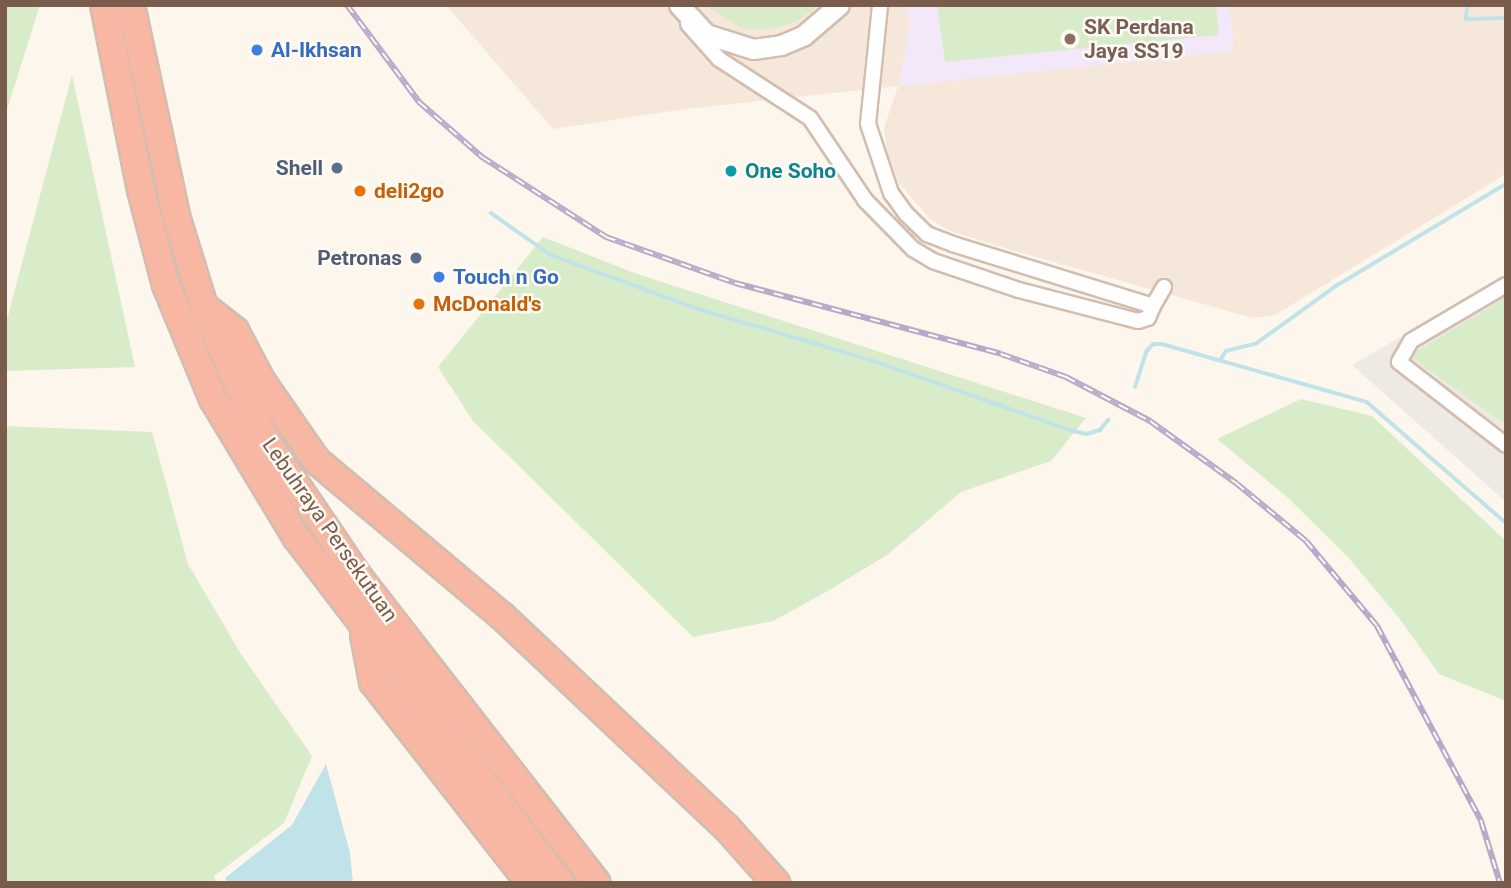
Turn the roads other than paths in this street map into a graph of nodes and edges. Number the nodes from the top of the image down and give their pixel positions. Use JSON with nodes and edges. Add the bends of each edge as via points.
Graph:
{"nodes":[{"id":1,"x":103,"y":5,"type":"edge"},
{"id":2,"x":131,"y":5,"type":"edge"},
{"id":3,"x":839,"y":5,"type":"edge"},
{"id":4,"x":880,"y":5,"type":"edge"},
{"id":5,"x":680,"y":7,"type":"edge"},
{"id":6,"x":1026,"y":268,"type":"junction"},
{"id":7,"x":1506,"y":285,"type":"edge"},
{"id":8,"x":1164,"y":287,"type":"dead end"},
{"id":9,"x":1019,"y":289,"type":"junction"},
{"id":10,"x":1153,"y":306,"type":"junction"},
{"id":11,"x":204,"y":307,"type":"junction"},
{"id":12,"x":1506,"y":445,"type":"edge"},
{"id":13,"x":363,"y":629,"type":"junction"},
{"id":14,"x":727,"y":828,"type":"junction"},
{"id":15,"x":530,"y":883,"type":"edge"},
{"id":16,"x":561,"y":883,"type":"edge"},
{"id":17,"x":597,"y":883,"type":"edge"},
{"id":18,"x":766,"y":883,"type":"edge"},
{"id":19,"x":776,"y":883,"type":"edge"}],
"edges":[{"from":1,"to":13,"type":"highway","name":"Lebuhraya Persekutuan","via":[[149,225],[192,357],[246,460]]},
{"from":2,"to":11,"type":"highway","name":"Lebuhraya Persekutuan","via":[[177,219]]},
{"from":3,"to":5,"type":"main road","via":[[804,35],[781,45],[753,49],[706,34]]},
{"from":4,"to":6,"type":"street","via":[[868,124],[891,193],[927,234]]},
{"from":5,"to":9,"type":"street","via":[[702,45],[810,118],[865,200],[913,249],[933,261]]},
{"from":6,"to":9,"type":"street"},
{"from":6,"to":10,"type":"street"},
{"from":7,"to":12,"type":"street","via":[[1411,341],[1399,362]]},
{"from":8,"to":10,"type":"street"},
{"from":9,"to":10,"type":"street","via":[[1138,321],[1148,318]]},
{"from":11,"to":14,"type":"highway","via":[[235,331],[262,382],[317,461],[502,616]]},
{"from":11,"to":17,"type":"highway","name":"Lebuhraya Persekutuan","via":[[240,391],[322,526]]},
{"from":13,"to":15,"type":"highway","via":[[373,682]]},
{"from":13,"to":16,"type":"highway","name":"Lebuhraya Persekutuan"},
{"from":14,"to":18,"type":"highway"},
{"from":14,"to":19,"type":"highway"}]}
